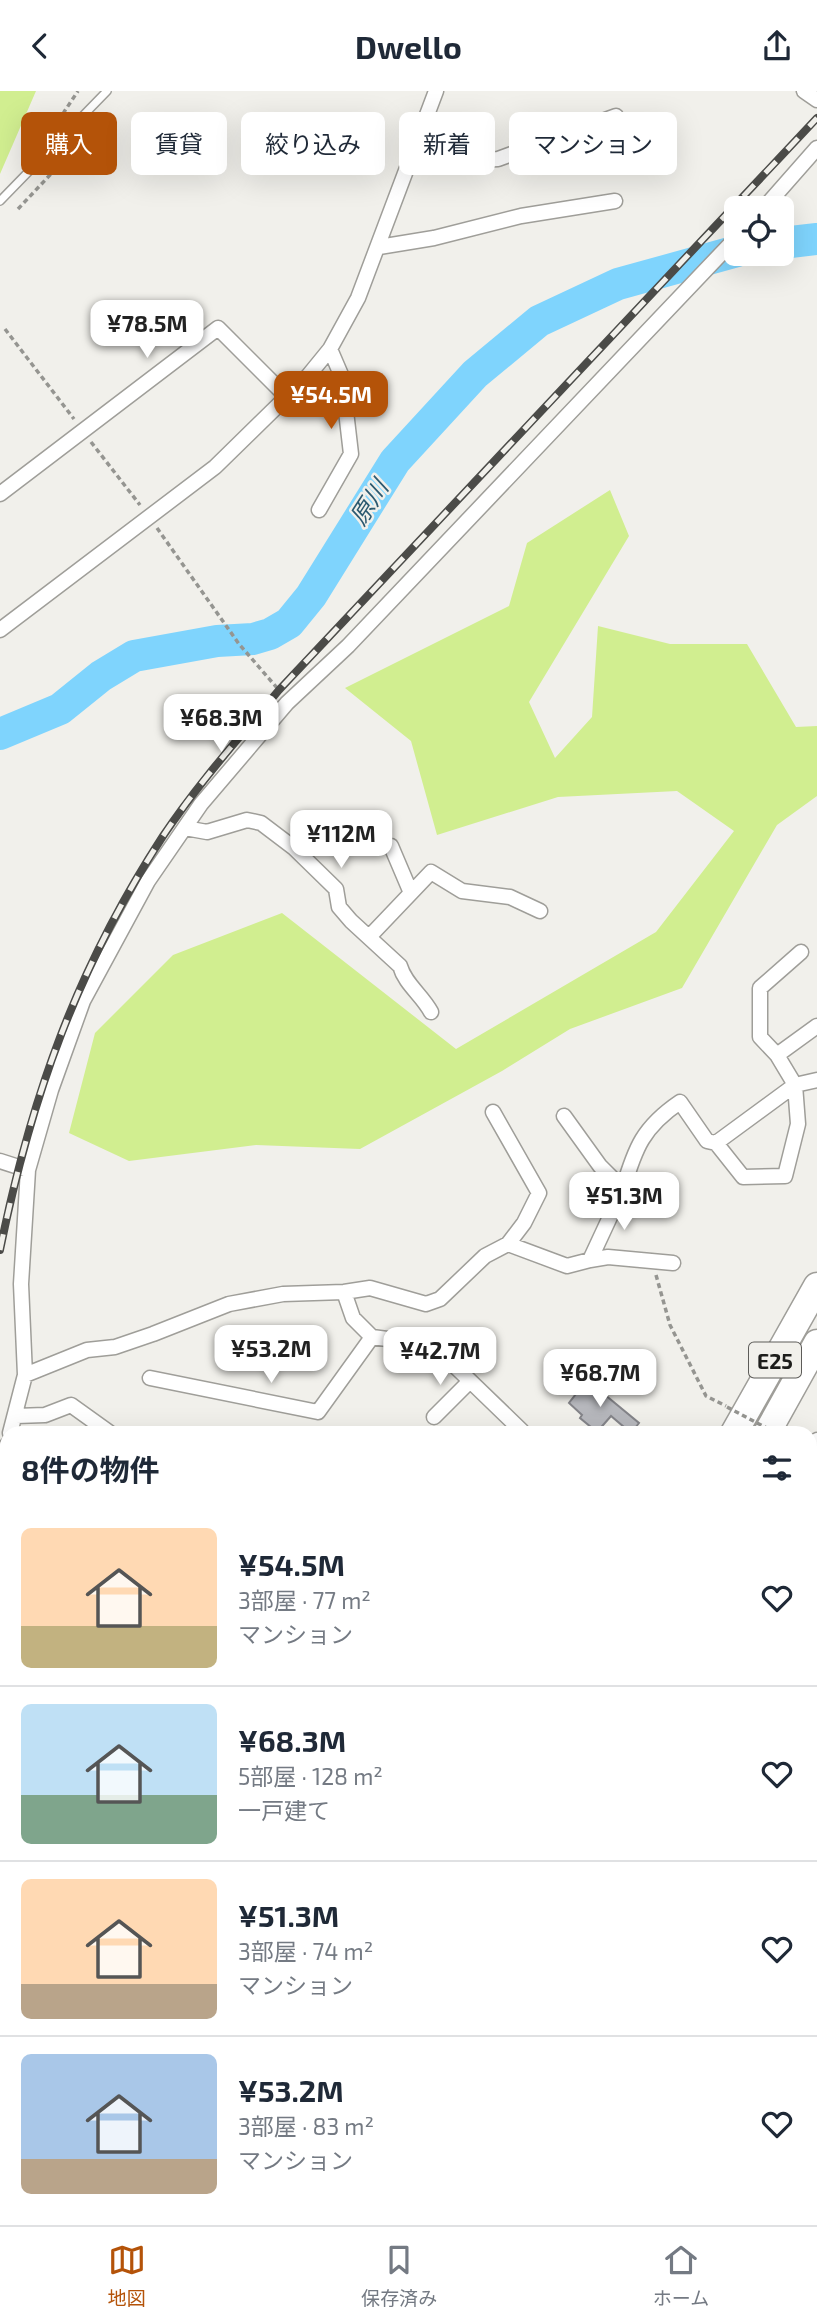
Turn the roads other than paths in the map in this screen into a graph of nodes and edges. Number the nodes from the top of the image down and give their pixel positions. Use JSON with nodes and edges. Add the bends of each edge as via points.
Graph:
{"nodes":[{"id":1,"x":107,"y":91,"type":"edge"},
{"id":2,"x":436,"y":91,"type":"edge"},
{"id":3,"x":804,"y":91,"type":"edge"},
{"id":4,"x":817,"y":100,"type":"edge"},
{"id":5,"x":429,"y":112,"type":"edge"},
{"id":6,"x":817,"y":148,"type":"edge"},
{"id":7,"x":407,"y":175,"type":"edge"},
{"id":8,"x":775,"y":196,"type":"edge"},
{"id":9,"x":0,"y":201,"type":"edge"},
{"id":10,"x":615,"y":201,"type":"dead end"},
{"id":11,"x":379,"y":247,"type":"junction"},
{"id":12,"x":724,"y":251,"type":"edge"},
{"id":13,"x":330,"y":349,"type":"junction"},
{"id":14,"x":287,"y":397,"type":"junction"},
{"id":15,"x":0,"y":494,"type":"edge"},
{"id":16,"x":319,"y":510,"type":"dead end"},
{"id":17,"x":0,"y":630,"type":"edge"},
{"id":18,"x":185,"y":828,"type":"junction"},
{"id":19,"x":391,"y":846,"type":"dead end"},
{"id":20,"x":411,"y":893,"type":"junction"},
{"id":21,"x":540,"y":911,"type":"dead end"},
{"id":22,"x":370,"y":936,"type":"junction"},
{"id":23,"x":801,"y":952,"type":"dead end"},
{"id":24,"x":431,"y":1012,"type":"dead end"},
{"id":25,"x":817,"y":1026,"type":"edge"},
{"id":26,"x":777,"y":1055,"type":"junction"},
{"id":27,"x":817,"y":1080,"type":"edge"},
{"id":28,"x":795,"y":1085,"type":"junction"},
{"id":29,"x":493,"y":1112,"type":"dead end"},
{"id":30,"x":564,"y":1116,"type":"dead end"},
{"id":31,"x":716,"y":1143,"type":"junction"},
{"id":32,"x":0,"y":1161,"type":"edge"},
{"id":33,"x":28,"y":1170,"type":"junction"},
{"id":34,"x":623,"y":1189,"type":"junction"},
{"id":35,"x":508,"y":1244,"type":"junction"},
{"id":36,"x":590,"y":1260,"type":"junction"},
{"id":37,"x":673,"y":1263,"type":"dead end"},
{"id":38,"x":817,"y":1286,"type":"edge"},
{"id":39,"x":344,"y":1292,"type":"junction"},
{"id":40,"x":372,"y":1338,"type":"junction"},
{"id":41,"x":817,"y":1343,"type":"edge"},
{"id":42,"x":25,"y":1375,"type":"junction"},
{"id":43,"x":150,"y":1378,"type":"dead end"},
{"id":44,"x":470,"y":1381,"type":"junction"},
{"id":45,"x":16,"y":1416,"type":"junction"},
{"id":46,"x":434,"y":1417,"type":"dead end"},
{"id":47,"x":12,"y":1426,"type":"edge"},
{"id":48,"x":100,"y":1426,"type":"edge"},
{"id":49,"x":517,"y":1426,"type":"edge"},
{"id":50,"x":738,"y":1426,"type":"edge"},
{"id":51,"x":771,"y":1426,"type":"edge"}],
"edges":[{"from":1,"to":9,"type":"lane"},
{"from":2,"to":5,"type":"street"},
{"from":3,"to":4,"type":"street"},
{"from":6,"to":8,"type":"street"},
{"from":7,"to":11,"type":"street"},
{"from":10,"to":11,"type":"street"},
{"from":11,"to":13,"type":"street","via":[[359,298]]},
{"from":12,"to":18,"type":"street","via":[[348,646],[286,703]]},
{"from":13,"to":14,"type":"street"},
{"from":13,"to":16,"type":"street","via":[[342,377],[351,454]]},
{"from":14,"to":15,"type":"street","via":[[218,328]]},
{"from":14,"to":17,"type":"street","via":[[215,467]]},
{"from":18,"to":22,"type":"street","via":[[207,832],[247,820],[261,823],[336,889],[339,907]]},
{"from":18,"to":33,"type":"street","via":[[148,881],[83,1001]]},
{"from":19,"to":20,"type":"street"},
{"from":20,"to":21,"type":"street","via":[[431,872],[462,891],[510,897]]},
{"from":20,"to":22,"type":"street"},
{"from":22,"to":24,"type":"street","via":[[400,966],[404,979],[422,995]]},
{"from":23,"to":26,"type":"street","via":[[760,988],[760,1037]]},
{"from":25,"to":26,"type":"street"},
{"from":26,"to":28,"type":"street"},
{"from":27,"to":28,"type":"street"},
{"from":28,"to":31,"type":"street"},
{"from":28,"to":31,"type":"street","via":[[798,1124],[785,1176],[743,1177]]},
{"from":29,"to":35,"type":"street","via":[[538,1193]]},
{"from":30,"to":34,"type":"street"},
{"from":31,"to":34,"type":"street","via":[[707,1141],[680,1102],[662,1114],[635,1147]]},
{"from":32,"to":33,"type":"street"},
{"from":33,"to":42,"type":"street","via":[[21,1285]]},
{"from":34,"to":36,"type":"street"},
{"from":35,"to":36,"type":"street","via":[[567,1266]]},
{"from":35,"to":39,"type":"street","via":[[485,1256],[440,1299],[426,1304],[370,1288]]},
{"from":36,"to":37,"type":"street","via":[[608,1257]]},
{"from":38,"to":50,"type":"highway","number":"E25"},
{"from":39,"to":40,"type":"street","via":[[353,1318]]},
{"from":39,"to":42,"type":"street","via":[[283,1294],[229,1304]]},
{"from":40,"to":43,"type":"street","via":[[318,1412]]},
{"from":40,"to":44,"type":"street","via":[[433,1345]]},
{"from":41,"to":51,"type":"highway","number":"E25"},
{"from":42,"to":45,"type":"street"},
{"from":44,"to":46,"type":"street"},
{"from":44,"to":49,"type":"street"},
{"from":45,"to":47,"type":"street"},
{"from":45,"to":48,"type":"street","via":[[45,1415],[71,1405]]}]}
